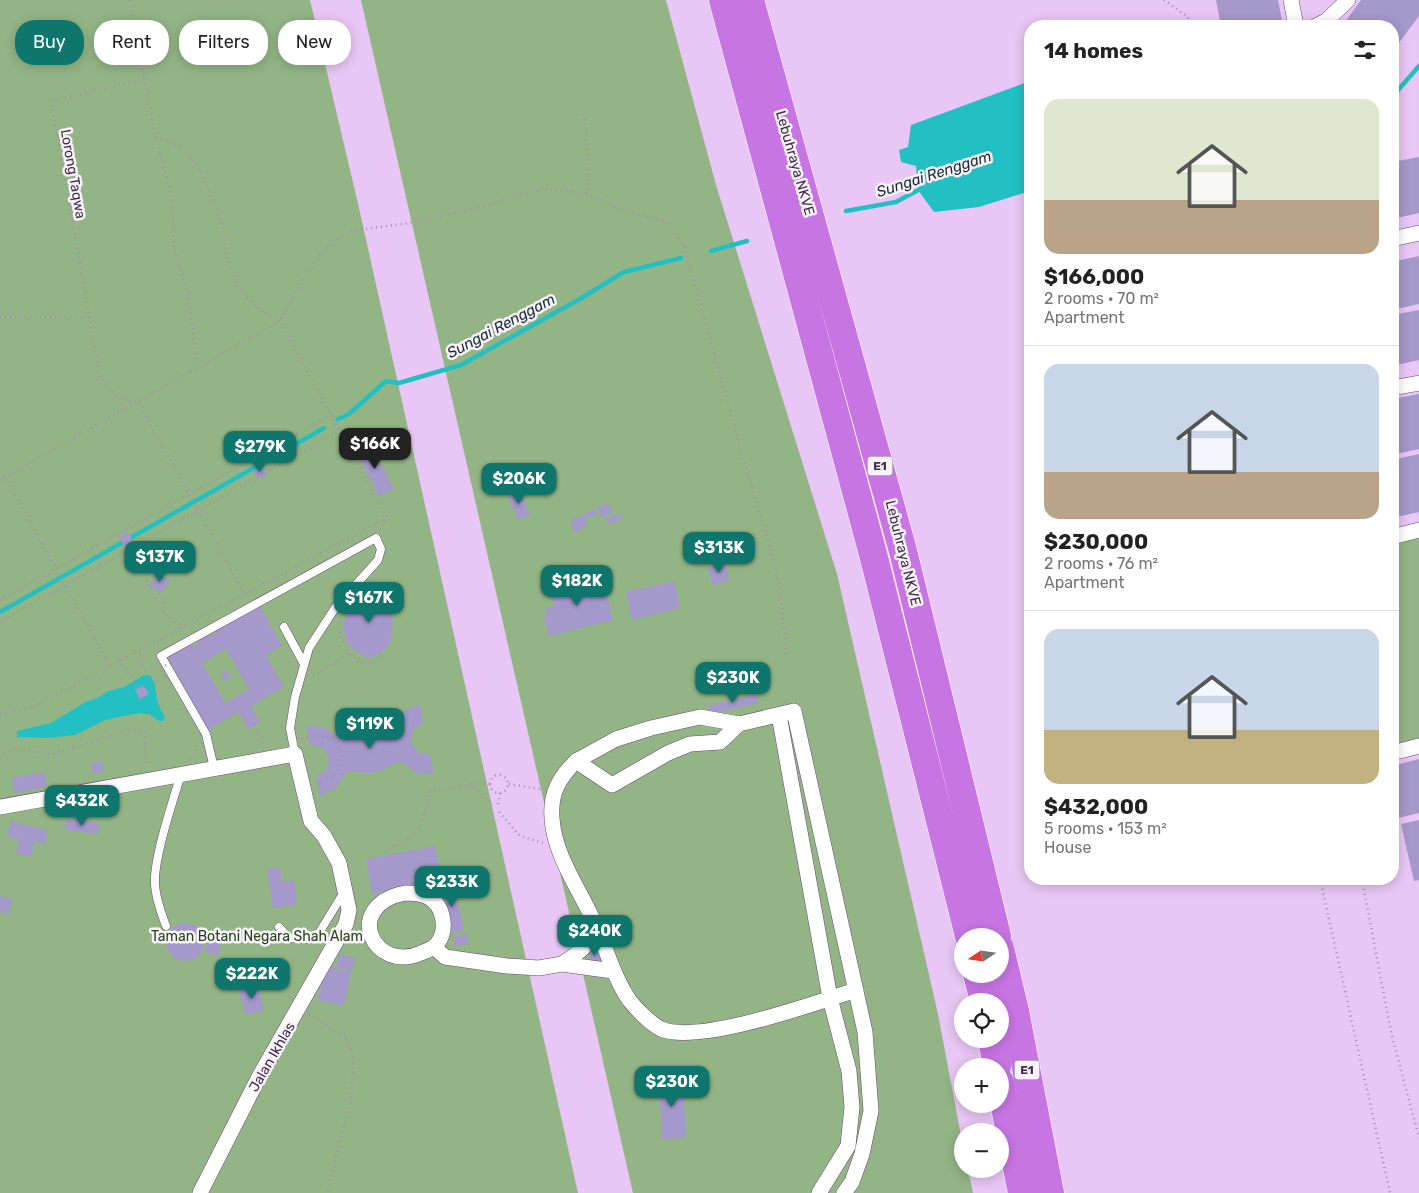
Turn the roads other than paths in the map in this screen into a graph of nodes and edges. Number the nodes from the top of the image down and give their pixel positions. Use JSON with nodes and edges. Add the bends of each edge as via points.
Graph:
{"nodes":[{"id":1,"x":723,"y":0,"type":"edge"},
{"id":2,"x":750,"y":0,"type":"edge"},
{"id":3,"x":1291,"y":0,"type":"edge"},
{"id":4,"x":1348,"y":0,"type":"edge"},
{"id":5,"x":1295,"y":20,"type":"edge"},
{"id":6,"x":1327,"y":20,"type":"edge"},
{"id":7,"x":1419,"y":233,"type":"edge"},
{"id":8,"x":1399,"y":237,"type":"edge"},
{"id":9,"x":1419,"y":383,"type":"edge"},
{"id":10,"x":1399,"y":387,"type":"edge"},
{"id":11,"x":1419,"y":530,"type":"edge"},
{"id":12,"x":1399,"y":535,"type":"edge"},
{"id":13,"x":284,"y":627,"type":"dead end"},
{"id":14,"x":304,"y":664,"type":"junction"},
{"id":15,"x":779,"y":715,"type":"junction"},
{"id":16,"x":739,"y":724,"type":"junction"},
{"id":17,"x":1419,"y":746,"type":"edge"},
{"id":18,"x":294,"y":747,"type":"junction"},
{"id":19,"x":1400,"y":751,"type":"dead end"},
{"id":20,"x":576,"y":761,"type":"junction"},
{"id":21,"x":214,"y":768,"type":"junction"},
{"id":22,"x":181,"y":774,"type":"junction"},
{"id":23,"x":0,"y":806,"type":"edge"},
{"id":24,"x":345,"y":890,"type":"junction"},
{"id":25,"x":346,"y":924,"type":"junction"},
{"id":26,"x":596,"y":925,"type":"junction"},
{"id":27,"x":166,"y":926,"type":"dead end"},
{"id":28,"x":370,"y":926,"type":"junction"},
{"id":29,"x":279,"y":927,"type":"dead end"},
{"id":30,"x":967,"y":928,"type":"edge"},
{"id":31,"x":995,"y":928,"type":"edge"},
{"id":32,"x":434,"y":947,"type":"junction"},
{"id":33,"x":562,"y":964,"type":"junction"},
{"id":34,"x":613,"y":971,"type":"junction"},
{"id":35,"x":1008,"y":983,"type":"edge"},
{"id":36,"x":856,"y":990,"type":"junction"},
{"id":37,"x":830,"y":998,"type":"junction"},
{"id":38,"x":1006,"y":1113,"type":"edge"},
{"id":39,"x":200,"y":1193,"type":"edge"},
{"id":40,"x":819,"y":1193,"type":"edge"},
{"id":41,"x":844,"y":1193,"type":"edge"},
{"id":42,"x":1022,"y":1193,"type":"edge"},
{"id":43,"x":1050,"y":1193,"type":"edge"}],
"edges":[{"from":1,"to":30,"type":"highway","name":"Lebuhraya NKVE","number":"E1","via":[[873,554]]},
{"from":2,"to":31,"type":"highway","name":"Lebuhraya NKVE","number":"E1","via":[[903,551]]},
{"from":3,"to":5,"type":"street"},
{"from":4,"to":6,"type":"street"},
{"from":7,"to":8,"type":"street"},
{"from":9,"to":10,"type":"street"},
{"from":11,"to":12,"type":"street"},
{"from":13,"to":14,"type":"lane"},
{"from":14,"to":18,"type":"lane","via":[[290,728]]},
{"from":14,"to":21,"type":"lane","via":[[309,648],[335,608],[378,560],[381,549],[376,538],[161,656],[206,734]]},
{"from":15,"to":16,"type":"street"},
{"from":15,"to":36,"type":"street","via":[[794,711]]},
{"from":15,"to":37,"type":"street"},
{"from":16,"to":20,"type":"street","via":[[700,717],[651,728],[616,739]]},
{"from":16,"to":20,"type":"street","via":[[720,742],[690,744],[612,785]]},
{"from":17,"to":19,"type":"street"},
{"from":18,"to":21,"type":"street"},
{"from":18,"to":24,"type":"street","name":"Jalan Ikhlas","via":[[311,821],[339,863]]},
{"from":20,"to":26,"type":"street","via":[[557,782],[552,816],[557,841]]},
{"from":21,"to":22,"type":"street"},
{"from":22,"to":23,"type":"street"},
{"from":22,"to":27,"type":"lane","via":[[155,882]]},
{"from":24,"to":25,"type":"street","name":"Jalan Ikhlas","via":[[349,910]]},
{"from":24,"to":29,"type":"lane","via":[[318,933],[307,939],[289,938]]},
{"from":25,"to":28,"type":"street"},
{"from":25,"to":39,"type":"street","name":"Jalan Ikhlas","via":[[259,1077]]},
{"from":26,"to":33,"type":"street","via":[[590,941]]},
{"from":26,"to":34,"type":"street"},
{"from":28,"to":32,"type":"street","via":[[376,945],[395,956],[418,955]]},
{"from":28,"to":32,"type":"street","via":[[375,907],[384,900],[405,892],[418,893],[429,898],[441,913],[442,933]]},
{"from":32,"to":33,"type":"street","via":[[445,957],[507,966],[539,968]]},
{"from":33,"to":34,"type":"street"},
{"from":34,"to":37,"type":"street","via":[[631,1003],[661,1028],[676,1033],[744,1023]]},
{"from":35,"to":43,"type":"highway","number":"E1"},
{"from":36,"to":37,"type":"street"},
{"from":36,"to":41,"type":"street","via":[[865,1032],[870,1111],[862,1154],[852,1182]]},
{"from":37,"to":40,"type":"street","via":[[849,1071],[852,1107],[848,1146]]},
{"from":38,"to":42,"type":"highway","number":"E1"}]}
